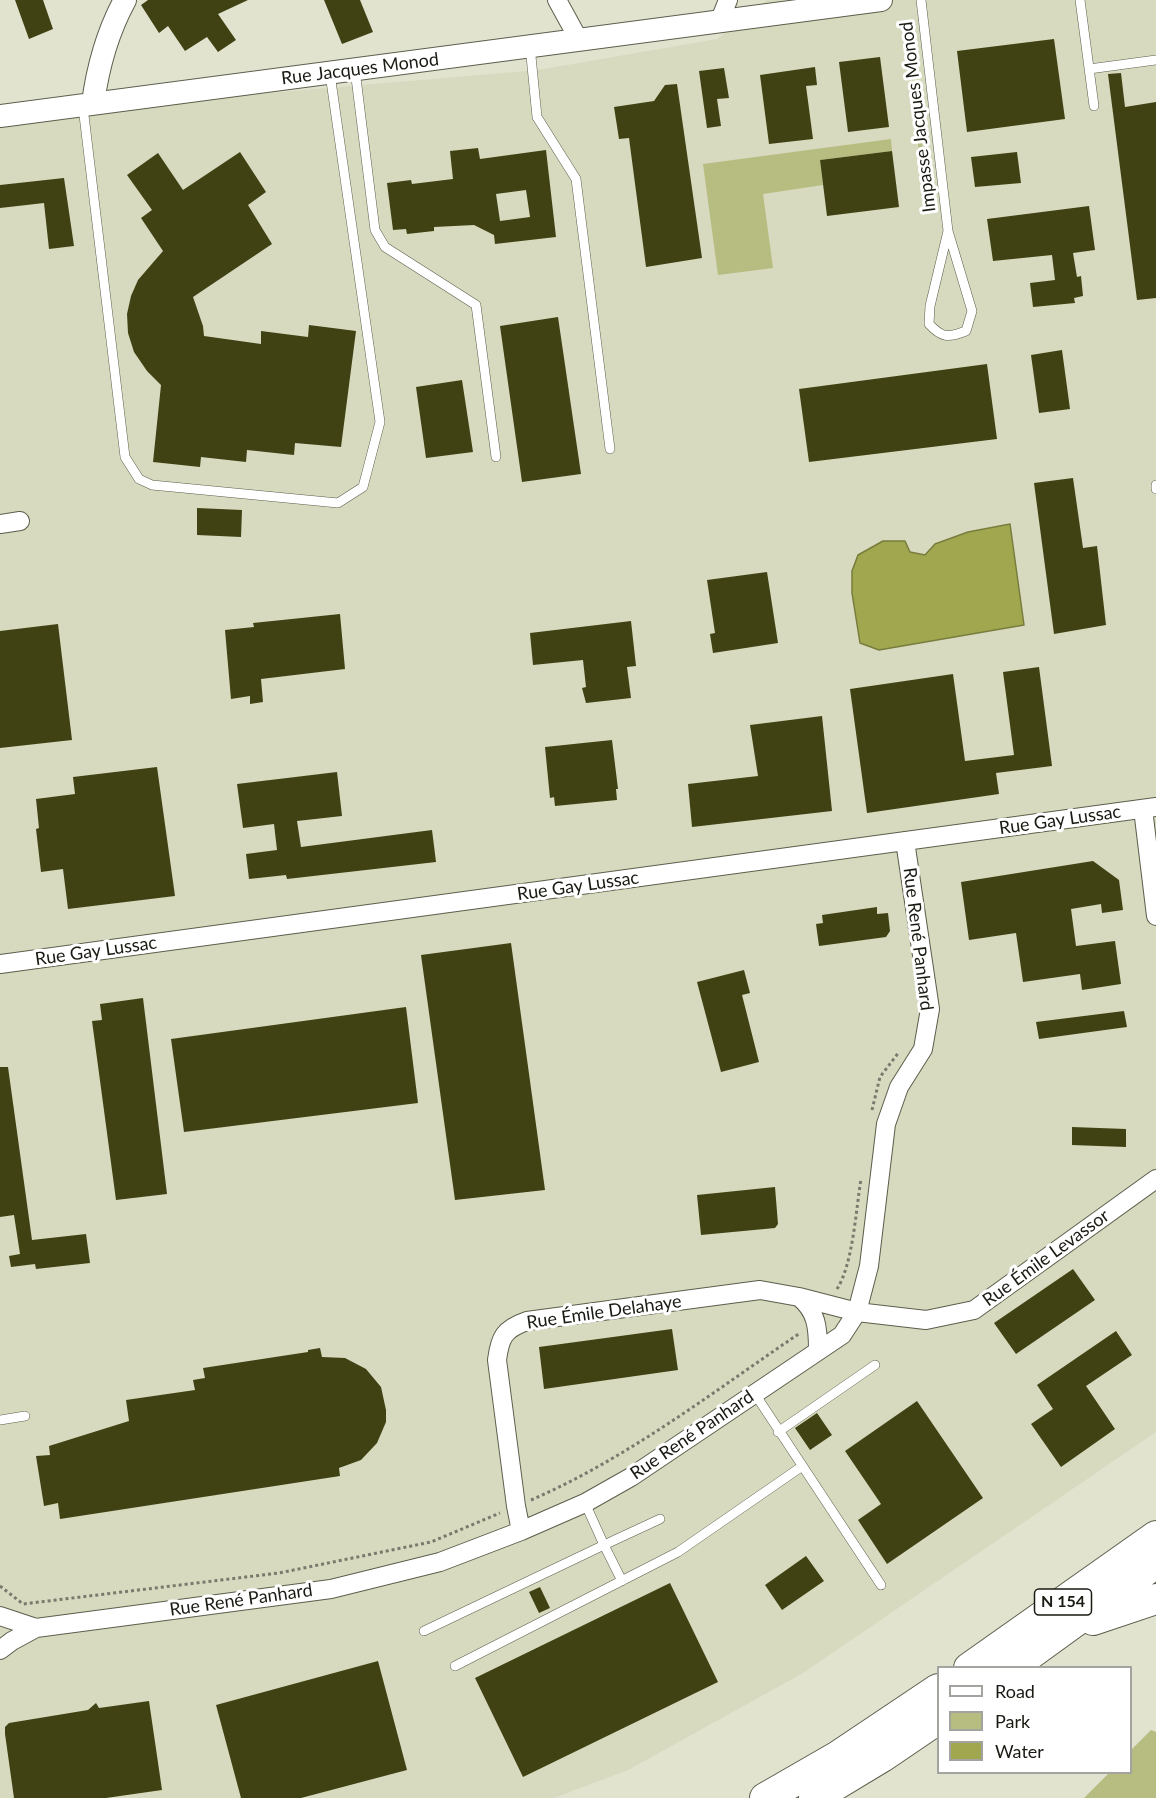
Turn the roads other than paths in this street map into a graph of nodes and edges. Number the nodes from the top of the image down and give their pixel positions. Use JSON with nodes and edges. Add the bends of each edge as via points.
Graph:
{"nodes":[{"id":1,"x":125,"y":0,"type":"edge"},
{"id":2,"x":556,"y":0,"type":"edge"},
{"id":3,"x":881,"y":0,"type":"edge"},
{"id":4,"x":921,"y":0,"type":"edge"},
{"id":5,"x":1080,"y":0,"type":"edge"},
{"id":6,"x":724,"y":10,"type":"edge"},
{"id":7,"x":579,"y":40,"type":"junction"},
{"id":8,"x":530,"y":46,"type":"junction"},
{"id":9,"x":1156,"y":60,"type":"edge"},
{"id":10,"x":1089,"y":69,"type":"junction"},
{"id":11,"x":355,"y":70,"type":"junction"},
{"id":12,"x":330,"y":74,"type":"junction"},
{"id":13,"x":88,"y":104,"type":"junction"},
{"id":14,"x":1094,"y":106,"type":"dead end"},
{"id":15,"x":0,"y":116,"type":"edge"},
{"id":16,"x":948,"y":231,"type":"junction"},
{"id":17,"x":610,"y":449,"type":"dead end"},
{"id":18,"x":496,"y":457,"type":"dead end"},
{"id":19,"x":20,"y":521,"type":"dead end"},
{"id":20,"x":0,"y":524,"type":"edge"},
{"id":21,"x":1149,"y":808,"type":"edge"},
{"id":22,"x":905,"y":841,"type":"junction"},
{"id":23,"x":1156,"y":916,"type":"edge"},
{"id":24,"x":0,"y":964,"type":"edge"},
{"id":25,"x":1156,"y":1179,"type":"edge"},
{"id":26,"x":821,"y":1311,"type":"junction"},
{"id":27,"x":857,"y":1312,"type":"junction"},
{"id":28,"x":818,"y":1350,"type":"junction"},
{"id":29,"x":875,"y":1365,"type":"dead end"},
{"id":30,"x":754,"y":1394,"type":"junction"},
{"id":31,"x":25,"y":1416,"type":"dead end"},
{"id":32,"x":0,"y":1420,"type":"edge"},
{"id":33,"x":778,"y":1432,"type":"junction"},
{"id":34,"x":801,"y":1467,"type":"junction"},
{"id":35,"x":585,"y":1503,"type":"junction"},
{"id":36,"x":660,"y":1519,"type":"dead end"},
{"id":37,"x":521,"y":1531,"type":"junction"},
{"id":38,"x":1156,"y":1536,"type":"edge"},
{"id":39,"x":604,"y":1545,"type":"junction"},
{"id":40,"x":1156,"y":1563,"type":"edge"},
{"id":41,"x":622,"y":1581,"type":"junction"},
{"id":42,"x":881,"y":1585,"type":"dead end"},
{"id":43,"x":1156,"y":1599,"type":"edge"},
{"id":44,"x":0,"y":1616,"type":"edge"},
{"id":45,"x":36,"y":1628,"type":"junction"},
{"id":46,"x":424,"y":1631,"type":"dead end"},
{"id":47,"x":1059,"y":1633,"type":"junction"},
{"id":48,"x":0,"y":1650,"type":"edge"},
{"id":49,"x":455,"y":1666,"type":"dead end"},
{"id":50,"x":972,"y":1666,"type":"edge"},
{"id":51,"x":1014,"y":1666,"type":"edge"},
{"id":52,"x":937,"y":1690,"type":"edge"},
{"id":53,"x":937,"y":1720,"type":"edge"},
{"id":54,"x":765,"y":1798,"type":"edge"},
{"id":55,"x":814,"y":1798,"type":"edge"}],
"edges":[{"from":1,"to":13,"type":"street","via":[[112,24]]},
{"from":2,"to":7,"type":"street"},
{"from":3,"to":6,"type":"street","name":"Rue Jacques Monod"},
{"from":4,"to":16,"type":"lane","name":"Impasse Jacques Monod"},
{"from":5,"to":10,"type":"lane"},
{"from":6,"to":7,"type":"street","name":"Rue Jacques Monod"},
{"from":7,"to":8,"type":"street","name":"Rue Jacques Monod"},
{"from":8,"to":11,"type":"street","name":"Rue Jacques Monod"},
{"from":8,"to":17,"type":"lane","via":[[537,117],[576,179]]},
{"from":9,"to":10,"type":"lane"},
{"from":10,"to":14,"type":"lane"},
{"from":11,"to":12,"type":"street","name":"Rue Jacques Monod"},
{"from":11,"to":18,"type":"lane","via":[[375,230],[385,247],[476,305]]},
{"from":12,"to":13,"type":"street","name":"Rue Jacques Monod"},
{"from":12,"to":13,"type":"lane","via":[[380,422],[363,487],[338,503],[152,485],[139,478],[124,457]]},
{"from":13,"to":15,"type":"street","name":"Rue Jacques Monod"},
{"from":16,"to":16,"type":"lane","name":"Impasse Jacques Monod","via":[[929,324],[938,333],[951,336],[966,331],[972,311]]},
{"from":19,"to":20,"type":"street"},
{"from":21,"to":22,"type":"street","name":"Rue Gay Lussac"},
{"from":21,"to":23,"type":"street"},
{"from":22,"to":24,"type":"street","name":"Rue Gay Lussac"},
{"from":22,"to":27,"type":"street","name":"Rue René Panhard","via":[[930,1009],[923,1049],[899,1087],[886,1124],[869,1266]]},
{"from":25,"to":27,"type":"street","name":"Rue Émile Levassor","via":[[974,1310],[926,1320]]},
{"from":26,"to":27,"type":"street","name":"Rue Émile Delahaye"},
{"from":26,"to":28,"type":"street"},
{"from":26,"to":37,"type":"street","name":"Rue Émile Delahaye","via":[[800,1297],[760,1290],[527,1321],[510,1327],[500,1342],[497,1360]]},
{"from":27,"to":28,"type":"street","name":"Rue René Panhard","via":[[842,1335]]},
{"from":28,"to":30,"type":"street","name":"Rue René Panhard"},
{"from":29,"to":33,"type":"lane"},
{"from":30,"to":33,"type":"lane"},
{"from":30,"to":35,"type":"street","name":"Rue René Panhard","via":[[631,1477]]},
{"from":31,"to":32,"type":"lane"},
{"from":33,"to":34,"type":"lane"},
{"from":34,"to":41,"type":"lane","via":[[678,1552]]},
{"from":34,"to":42,"type":"lane"},
{"from":35,"to":37,"type":"street","name":"Rue René Panhard"},
{"from":35,"to":39,"type":"lane"},
{"from":36,"to":39,"type":"lane"},
{"from":37,"to":45,"type":"street","name":"Rue René Panhard","via":[[440,1562],[331,1588]]},
{"from":38,"to":50,"type":"highway","number":"N 154"},
{"from":39,"to":41,"type":"lane"},
{"from":39,"to":46,"type":"lane"},
{"from":40,"to":47,"type":"highway","number":"N 154"},
{"from":41,"to":49,"type":"lane"},
{"from":43,"to":47,"type":"highway"},
{"from":44,"to":45,"type":"street","name":"Rue René Panhard"},
{"from":45,"to":48,"type":"street","name":"Rue René Panhard"},
{"from":47,"to":51,"type":"highway","number":"N 154"},
{"from":52,"to":54,"type":"highway","via":[[838,1756]]},
{"from":53,"to":55,"type":"highway"}]}
